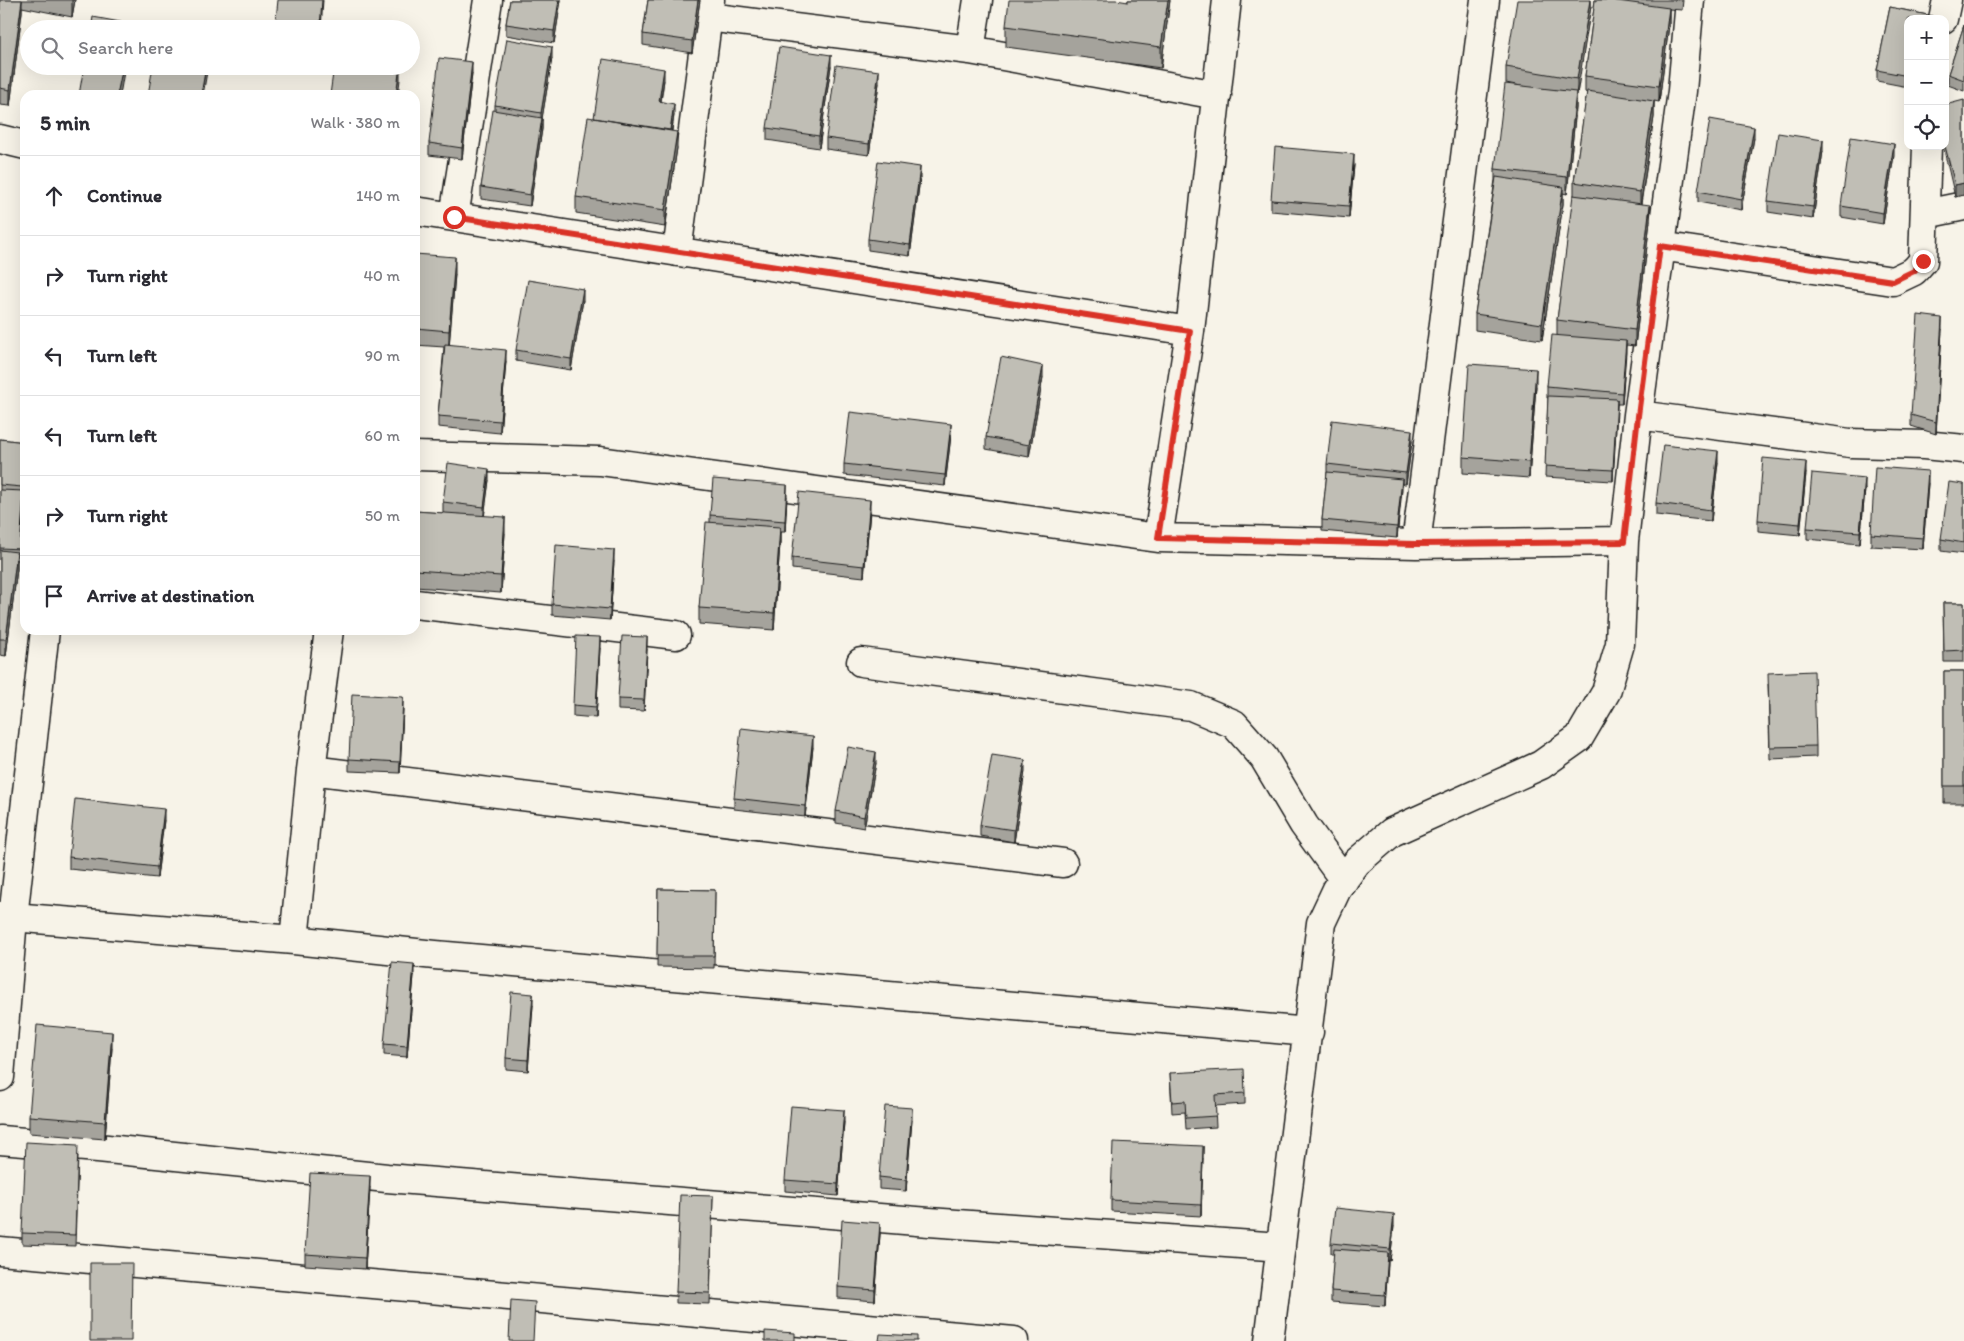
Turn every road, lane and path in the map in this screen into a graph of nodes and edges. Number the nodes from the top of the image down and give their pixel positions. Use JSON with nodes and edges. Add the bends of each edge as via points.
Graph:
{"nodes":[{"id":1,"x":488,"y":0,"type":"edge"},
{"id":2,"x":978,"y":0,"type":"edge"},
{"id":3,"x":1227,"y":0,"type":"edge"},
{"id":4,"x":1485,"y":0,"type":"edge"},
{"id":5,"x":1690,"y":0,"type":"edge"},
{"id":6,"x":1946,"y":0,"type":"edge"},
{"id":7,"x":709,"y":8,"type":"edge"},
{"id":8,"x":1944,"y":15,"type":"edge"},
{"id":9,"x":970,"y":50,"type":"junction"},
{"id":10,"x":1217,"y":94,"type":"junction"},
{"id":11,"x":0,"y":140,"type":"edge"},
{"id":12,"x":20,"y":144,"type":"edge"},
{"id":13,"x":1926,"y":150,"type":"edge"},
{"id":14,"x":1964,"y":206,"type":"edge"},
{"id":15,"x":420,"y":212,"type":"edge"},
{"id":16,"x":1925,"y":214,"type":"junction"},
{"id":17,"x":454,"y":217,"type":"junction"},
{"id":18,"x":1660,"y":246,"type":"junction"},
{"id":19,"x":677,"y":252,"type":"junction"},
{"id":20,"x":1190,"y":331,"type":"junction"},
{"id":21,"x":1638,"y":416,"type":"junction"},
{"id":22,"x":1964,"y":449,"type":"edge"},
{"id":23,"x":420,"y":456,"type":"edge"},
{"id":24,"x":1158,"y":538,"type":"junction"},
{"id":25,"x":1624,"y":542,"type":"junction"},
{"id":26,"x":1416,"y":544,"type":"junction"},
{"id":27,"x":420,"y":605,"type":"edge"},
{"id":28,"x":44,"y":635,"type":"edge"},
{"id":29,"x":327,"y":635,"type":"edge"},
{"id":30,"x":676,"y":635,"type":"dead end"},
{"id":31,"x":861,"y":662,"type":"dead end"},
{"id":32,"x":311,"y":770,"type":"junction"},
{"id":33,"x":1063,"y":863,"type":"dead end"},
{"id":34,"x":1344,"y":880,"type":"junction"},
{"id":35,"x":7,"y":917,"type":"edge"},
{"id":36,"x":294,"y":940,"type":"junction"},
{"id":37,"x":1308,"y":1032,"type":"junction"},
{"id":38,"x":0,"y":1077,"type":"edge"},
{"id":39,"x":0,"y":1140,"type":"edge"},
{"id":40,"x":1281,"y":1246,"type":"junction"},
{"id":41,"x":0,"y":1251,"type":"edge"},
{"id":42,"x":1014,"y":1341,"type":"edge"},
{"id":43,"x":1269,"y":1341,"type":"edge"}],
"edges":[{"from":1,"to":17,"type":"street"},
{"from":2,"to":9,"type":"street"},
{"from":3,"to":10,"type":"street"},
{"from":4,"to":26,"type":"street"},
{"from":5,"to":18,"type":"street","via":[[1682,91]]},
{"from":6,"to":8,"type":"street"},
{"from":7,"to":9,"type":"street"},
{"from":7,"to":19,"type":"street"},
{"from":9,"to":10,"type":"street"},
{"from":10,"to":20,"type":"street"},
{"from":11,"to":12,"type":"street"},
{"from":13,"to":16,"type":"street"},
{"from":14,"to":16,"type":"street"},
{"from":15,"to":17,"type":"street"},
{"from":16,"to":18,"type":"street","via":[[1923,261],[1914,271],[1893,281]]},
{"from":17,"to":19,"type":"street"},
{"from":18,"to":21,"type":"street"},
{"from":19,"to":20,"type":"street"},
{"from":20,"to":24,"type":"street"},
{"from":21,"to":22,"type":"street","via":[[1850,443]]},
{"from":21,"to":25,"type":"street"},
{"from":23,"to":24,"type":"street","via":[[600,461]]},
{"from":24,"to":26,"type":"street"},
{"from":25,"to":26,"type":"street"},
{"from":25,"to":34,"type":"street","via":[[1620,644],[1606,692],[1579,738],[1542,765],[1392,832],[1357,862]]},
{"from":27,"to":30,"type":"street"},
{"from":28,"to":35,"type":"street"},
{"from":29,"to":32,"type":"street"},
{"from":31,"to":34,"type":"street","via":[[1191,706],[1234,724],[1264,758],[1304,825]]},
{"from":32,"to":33,"type":"street"},
{"from":32,"to":36,"type":"street"},
{"from":34,"to":37,"type":"street","via":[[1322,924]]},
{"from":35,"to":36,"type":"street"},
{"from":35,"to":38,"type":"street"},
{"from":36,"to":37,"type":"street"},
{"from":37,"to":40,"type":"street"},
{"from":39,"to":40,"type":"street","via":[[388,1178],[929,1222]]},
{"from":40,"to":43,"type":"street"},
{"from":41,"to":42,"type":"street"}]}
